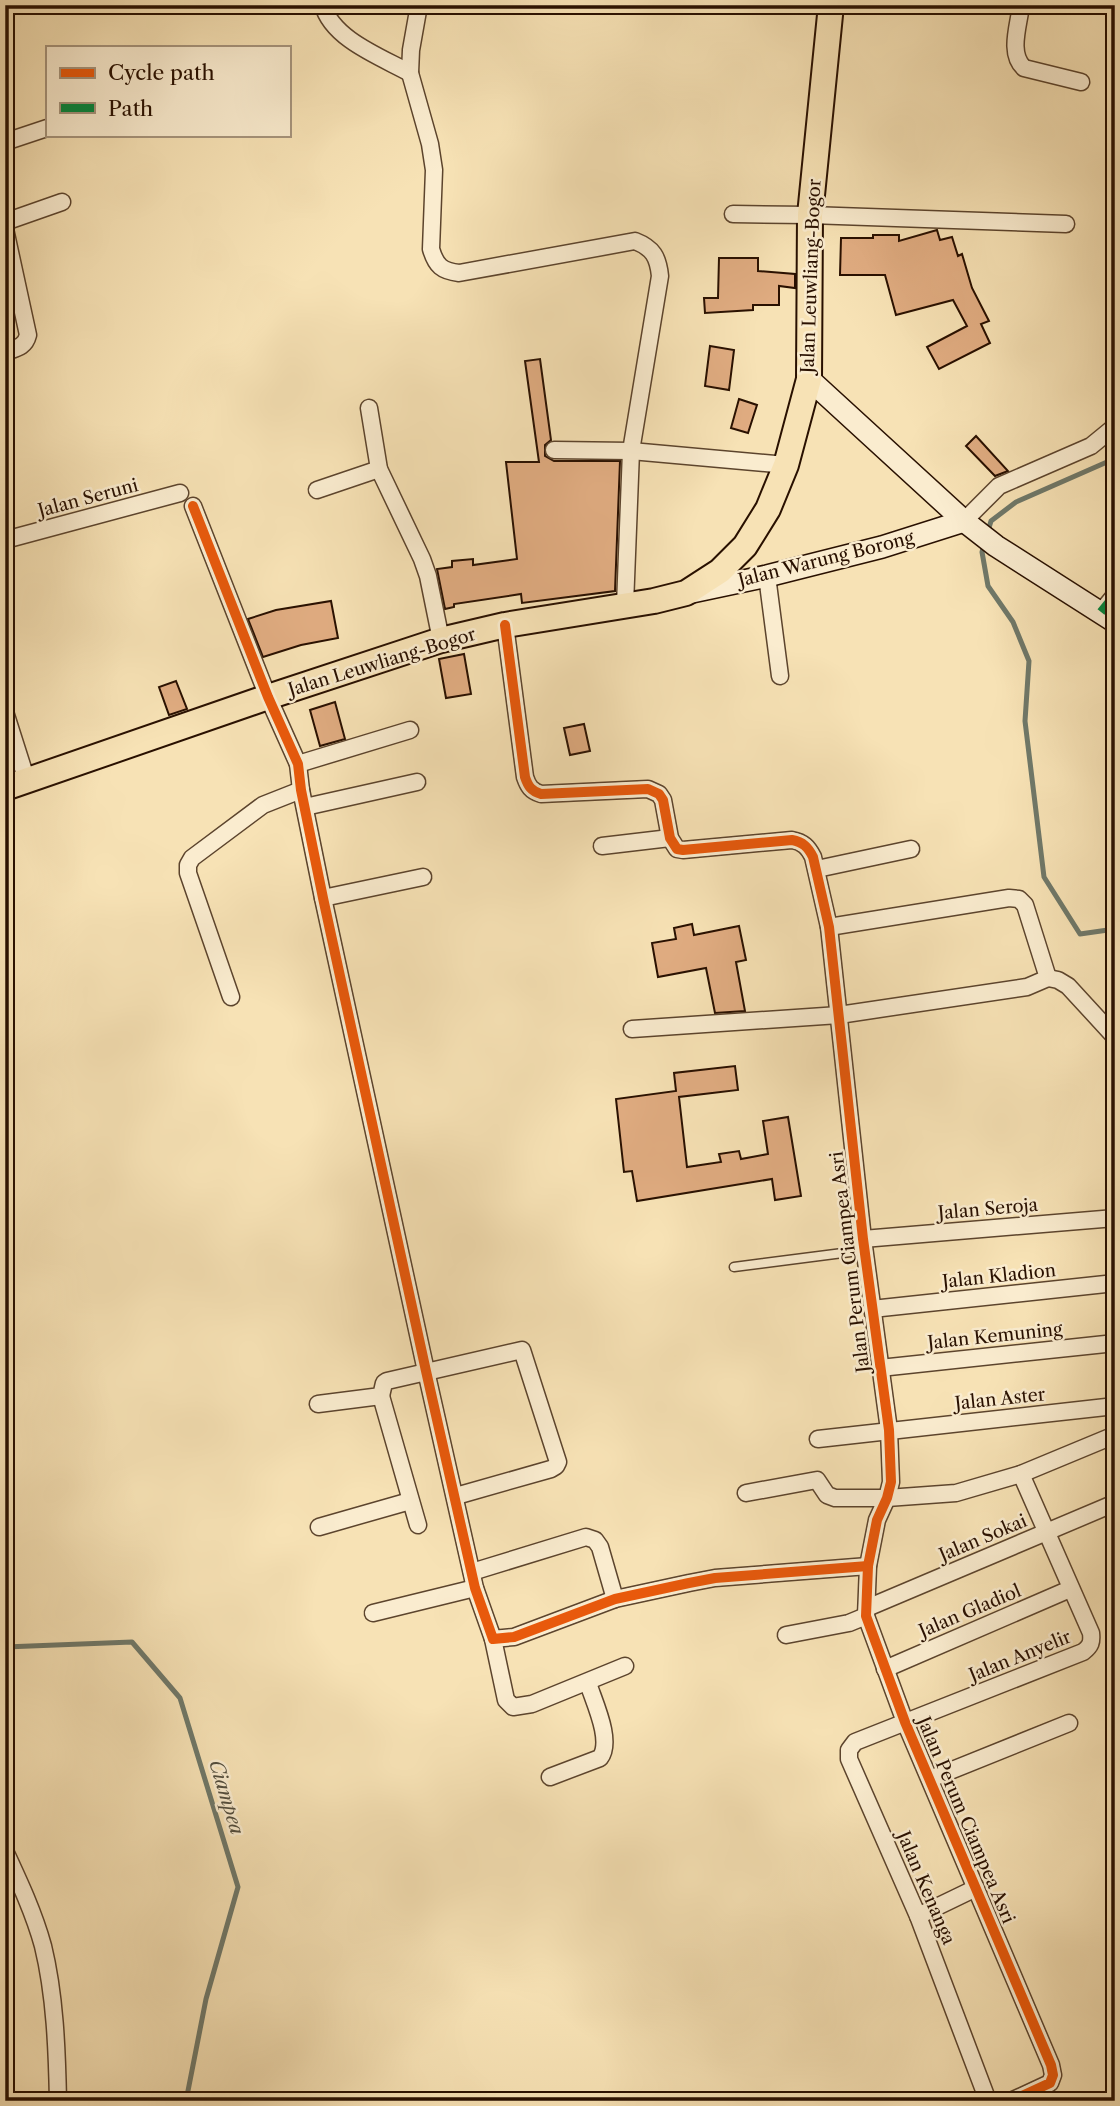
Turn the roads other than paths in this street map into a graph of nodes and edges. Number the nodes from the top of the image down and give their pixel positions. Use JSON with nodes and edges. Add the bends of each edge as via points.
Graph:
{"nodes":[{"id":1,"x":323,"y":5,"type":"edge"},
{"id":2,"x":419,"y":5,"type":"edge"},
{"id":3,"x":831,"y":5,"type":"edge"},
{"id":4,"x":888,"y":5,"type":"edge"},
{"id":5,"x":910,"y":5,"type":"edge"},
{"id":6,"x":1021,"y":5,"type":"edge"},
{"id":7,"x":410,"y":73,"type":"junction"},
{"id":8,"x":1081,"y":82,"type":"dead end"},
{"id":9,"x":46,"y":128,"type":"edge"},
{"id":10,"x":5,"y":142,"type":"edge"},
{"id":11,"x":62,"y":202,"type":"dead end"},
{"id":12,"x":733,"y":214,"type":"dead end"},
{"id":13,"x":810,"y":215,"type":"junction"},
{"id":14,"x":5,"y":222,"type":"edge"},
{"id":15,"x":1066,"y":225,"type":"dead end"},
{"id":16,"x":5,"y":229,"type":"edge"},
{"id":17,"x":5,"y":352,"type":"edge"},
{"id":18,"x":809,"y":379,"type":"junction"},
{"id":19,"x":369,"y":408,"type":"dead end"},
{"id":20,"x":1115,"y":424,"type":"edge"},
{"id":21,"x":554,"y":450,"type":"dead end"},
{"id":22,"x":631,"y":451,"type":"junction"},
{"id":23,"x":786,"y":465,"type":"junction"},
{"id":24,"x":379,"y":469,"type":"junction"},
{"id":25,"x":317,"y":490,"type":"dead end"},
{"id":26,"x":180,"y":493,"type":"dead end"},
{"id":27,"x":192,"y":506,"type":"dead end"},
{"id":28,"x":964,"y":521,"type":"junction"},
{"id":29,"x":5,"y":540,"type":"edge"},
{"id":30,"x":768,"y":576,"type":"junction"},
{"id":31,"x":686,"y":593,"type":"junction"},
{"id":32,"x":1115,"y":595,"type":"edge"},
{"id":33,"x":625,"y":606,"type":"junction"},
{"id":34,"x":1108,"y":617,"type":"edge"},
{"id":35,"x":505,"y":625,"type":"junction"},
{"id":36,"x":441,"y":640,"type":"junction"},
{"id":37,"x":780,"y":676,"type":"dead end"},
{"id":38,"x":268,"y":697,"type":"junction"},
{"id":39,"x":5,"y":712,"type":"edge"},
{"id":40,"x":410,"y":730,"type":"dead end"},
{"id":41,"x":298,"y":764,"type":"junction"},
{"id":42,"x":417,"y":782,"type":"dead end"},
{"id":43,"x":16,"y":784,"type":"edge"},
{"id":44,"x":301,"y":790,"type":"junction"},
{"id":45,"x":305,"y":807,"type":"junction"},
{"id":46,"x":670,"y":838,"type":"junction"},
{"id":47,"x":601,"y":846,"type":"dead end"},
{"id":48,"x":911,"y":849,"type":"dead end"},
{"id":49,"x":817,"y":869,"type":"junction"},
{"id":50,"x":423,"y":877,"type":"dead end"},
{"id":51,"x":323,"y":898,"type":"junction"},
{"id":52,"x":829,"y":927,"type":"junction"},
{"id":53,"x":1048,"y":978,"type":"junction"},
{"id":54,"x":231,"y":997,"type":"dead end"},
{"id":55,"x":839,"y":1015,"type":"junction"},
{"id":56,"x":632,"y":1029,"type":"dead end"},
{"id":57,"x":1114,"y":1035,"type":"edge"},
{"id":58,"x":1115,"y":1218,"type":"edge"},
{"id":59,"x":865,"y":1244,"type":"junction"},
{"id":60,"x":734,"y":1267,"type":"dead end"},
{"id":61,"x":1115,"y":1283,"type":"edge"},
{"id":62,"x":880,"y":1308,"type":"junction"},
{"id":63,"x":1115,"y":1343,"type":"edge"},
{"id":64,"x":880,"y":1368,"type":"junction"},
{"id":65,"x":426,"y":1371,"type":"junction"},
{"id":66,"x":381,"y":1396,"type":"junction"},
{"id":67,"x":318,"y":1404,"type":"dead end"},
{"id":68,"x":1115,"y":1406,"type":"edge"},
{"id":69,"x":889,"y":1430,"type":"junction"},
{"id":70,"x":1115,"y":1434,"type":"edge"},
{"id":71,"x":818,"y":1438,"type":"dead end"},
{"id":72,"x":1021,"y":1475,"type":"junction"},
{"id":73,"x":746,"y":1493,"type":"dead end"},
{"id":74,"x":456,"y":1496,"type":"junction"},
{"id":75,"x":887,"y":1498,"type":"junction"},
{"id":76,"x":410,"y":1502,"type":"junction"},
{"id":77,"x":1115,"y":1503,"type":"edge"},
{"id":78,"x":418,"y":1525,"type":"dead end"},
{"id":79,"x":319,"y":1527,"type":"dead end"},
{"id":80,"x":1046,"y":1533,"type":"junction"},
{"id":81,"x":868,"y":1566,"type":"junction"},
{"id":82,"x":473,"y":1580,"type":"junction"},
{"id":83,"x":1070,"y":1589,"type":"junction"},
{"id":84,"x":615,"y":1599,"type":"junction"},
{"id":85,"x":866,"y":1612,"type":"junction"},
{"id":86,"x":373,"y":1613,"type":"dead end"},
{"id":87,"x":786,"y":1635,"type":"dead end"},
{"id":88,"x":492,"y":1639,"type":"junction"},
{"id":89,"x":625,"y":1666,"type":"dead end"},
{"id":90,"x":885,"y":1669,"type":"junction"},
{"id":91,"x":589,"y":1683,"type":"junction"},
{"id":92,"x":905,"y":1723,"type":"junction"},
{"id":93,"x":1069,"y":1723,"type":"dead end"},
{"id":94,"x":550,"y":1777,"type":"dead end"},
{"id":95,"x":930,"y":1779,"type":"junction"},
{"id":96,"x":5,"y":1851,"type":"edge"},
{"id":97,"x":976,"y":1888,"type":"junction"},
{"id":98,"x":918,"y":1916,"type":"junction"},
{"id":99,"x":58,"y":2101,"type":"edge"},
{"id":100,"x":988,"y":2101,"type":"edge"},
{"id":101,"x":1011,"y":2101,"type":"edge"}],
"edges":[{"from":1,"to":7,"type":"street","via":[[326,18],[338,32]]},
{"from":2,"to":7,"type":"street"},
{"from":3,"to":13,"type":"highway","name":"Jalan Leuwliang-Bogor"},
{"from":4,"to":5,"type":"street"},
{"from":6,"to":8,"type":"street","via":[[1018,62],[1024,68]]},
{"from":7,"to":22,"type":"street","via":[[434,170],[432,249],[439,267],[459,272],[635,241],[654,252],[660,276]]},
{"from":9,"to":10,"type":"street"},
{"from":11,"to":14,"type":"street"},
{"from":12,"to":13,"type":"street"},
{"from":13,"to":15,"type":"street"},
{"from":13,"to":18,"type":"highway","name":"Jalan Leuwliang-Bogor"},
{"from":16,"to":17,"type":"street","via":[[29,335],[20,347]]},
{"from":18,"to":23,"type":"highway","name":"Jalan Leuwliang-Bogor"},
{"from":18,"to":28,"type":"main road"},
{"from":19,"to":24,"type":"street"},
{"from":20,"to":28,"type":"street","via":[[1091,446],[999,486]]},
{"from":21,"to":22,"type":"street"},
{"from":22,"to":23,"type":"street"},
{"from":22,"to":33,"type":"street"},
{"from":23,"to":31,"type":"highway","name":"Jalan Leuwliang-Bogor","via":[[768,509],[745,546],[720,571]]},
{"from":24,"to":25,"type":"street"},
{"from":24,"to":36,"type":"street","via":[[422,559]]},
{"from":26,"to":29,"type":"street","name":"Jalan Seruni"},
{"from":27,"to":38,"type":"street"},
{"from":28,"to":30,"type":"main road","name":"Jalan Warung Borong"},
{"from":28,"to":34,"type":"main road"},
{"from":30,"to":31,"type":"main road","name":"Jalan Warung Borong"},
{"from":30,"to":37,"type":"street"},
{"from":31,"to":33,"type":"highway","name":"Jalan Leuwliang-Bogor"},
{"from":32,"to":34,"type":"street"},
{"from":33,"to":35,"type":"highway","name":"Jalan Leuwliang-Bogor"},
{"from":35,"to":36,"type":"highway","name":"Jalan Leuwliang-Bogor"},
{"from":35,"to":46,"type":"street","via":[[529,786],[541,794],[654,790],[663,800]]},
{"from":36,"to":38,"type":"highway","name":"Jalan Leuwliang-Bogor"},
{"from":38,"to":41,"type":"street"},
{"from":38,"to":43,"type":"highway","name":"Jalan Leuwliang-Bogor"},
{"from":39,"to":43,"type":"street"},
{"from":40,"to":41,"type":"street"},
{"from":41,"to":44,"type":"street"},
{"from":42,"to":45,"type":"street"},
{"from":44,"to":45,"type":"street"},
{"from":44,"to":54,"type":"street","via":[[263,805],[188,865]]},
{"from":45,"to":51,"type":"street"},
{"from":46,"to":47,"type":"street"},
{"from":46,"to":49,"type":"street","name":"Jalan Perum Ciampea Asri","via":[[683,850],[792,840],[808,848]]},
{"from":48,"to":49,"type":"street"},
{"from":49,"to":52,"type":"street","name":"Jalan Perum Ciampea Asri"},
{"from":50,"to":51,"type":"street"},
{"from":51,"to":65,"type":"street"},
{"from":52,"to":53,"type":"street","via":[[1019,899],[1025,905]]},
{"from":52,"to":55,"type":"street","name":"Jalan Perum Ciampea Asri"},
{"from":53,"to":55,"type":"street","via":[[1027,987]]},
{"from":53,"to":57,"type":"street","via":[[1068,986]]},
{"from":55,"to":56,"type":"street"},
{"from":55,"to":59,"type":"street","name":"Jalan Perum Ciampea Asri"},
{"from":58,"to":59,"type":"street","name":"Jalan Seroja"},
{"from":59,"to":60,"type":"lane"},
{"from":59,"to":62,"type":"street","name":"Jalan Perum Ciampea Asri"},
{"from":61,"to":62,"type":"street","name":"Jalan Kladion"},
{"from":62,"to":64,"type":"street","name":"Jalan Perum Ciampea Asri"},
{"from":63,"to":64,"type":"street","name":"Jalan Kemuning"},
{"from":64,"to":69,"type":"street","name":"Jalan Perum Ciampea Asri"},
{"from":65,"to":66,"type":"street","via":[[387,1381]]},
{"from":65,"to":74,"type":"street"},
{"from":65,"to":74,"type":"street","via":[[522,1350],[558,1462],[551,1469]]},
{"from":66,"to":67,"type":"street"},
{"from":66,"to":76,"type":"street"},
{"from":68,"to":69,"type":"street","name":"Jalan Aster"},
{"from":69,"to":71,"type":"street","name":"Jalan Aster"},
{"from":69,"to":75,"type":"street","name":"Jalan Perum Ciampea Asri","via":[[891,1482]]},
{"from":70,"to":72,"type":"street"},
{"from":72,"to":75,"type":"street","via":[[947,1494]]},
{"from":72,"to":80,"type":"street","name":"Jalan Anyelir"},
{"from":73,"to":75,"type":"street","via":[[817,1480],[831,1497]]},
{"from":74,"to":82,"type":"street"},
{"from":75,"to":81,"type":"street","name":"Jalan Perum Ciampea Asri","via":[[877,1520]]},
{"from":76,"to":78,"type":"street"},
{"from":76,"to":79,"type":"street"},
{"from":77,"to":80,"type":"street","name":"Jalan Sokai"},
{"from":80,"to":83,"type":"street","name":"Jalan Anyelir"},
{"from":80,"to":85,"type":"street","name":"Jalan Sokai"},
{"from":81,"to":84,"type":"street","via":[[715,1578]]},
{"from":81,"to":85,"type":"street","name":"Jalan Perum Ciampea Asri"},
{"from":82,"to":84,"type":"street","via":[[586,1537],[600,1547]]},
{"from":82,"to":86,"type":"street"},
{"from":82,"to":88,"type":"street"},
{"from":83,"to":90,"type":"street","name":"Jalan Gladiol"},
{"from":83,"to":92,"type":"street","name":"Jalan Anyelir","via":[[1091,1633],[1089,1648]]},
{"from":84,"to":88,"type":"street","via":[[514,1637]]},
{"from":85,"to":87,"type":"street","name":"Jalan Sokai","via":[[849,1623]]},
{"from":85,"to":90,"type":"street","name":"Jalan Perum Ciampea Asri"},
{"from":88,"to":91,"type":"street","via":[[506,1699],[513,1707]]},
{"from":89,"to":91,"type":"street"},
{"from":90,"to":92,"type":"street","name":"Jalan Perum Ciampea Asri"},
{"from":91,"to":94,"type":"street","via":[[604,1733],[604,1752],[600,1758]]},
{"from":92,"to":95,"type":"street","name":"Jalan Perum Ciampea Asri"},
{"from":92,"to":98,"type":"street","name":"Jalan Kenanga","via":[[855,1742],[849,1759]]},
{"from":93,"to":95,"type":"street"},
{"from":95,"to":97,"type":"street","name":"Jalan Perum Ciampea Asri"},
{"from":96,"to":99,"type":"street","via":[[43,1945]]},
{"from":97,"to":98,"type":"street"},
{"from":97,"to":101,"type":"street","name":"Jalan Perum Ciampea Asri","via":[[1053,2075],[1050,2083]]},
{"from":98,"to":100,"type":"street","name":"Jalan Kenanga"}]}
